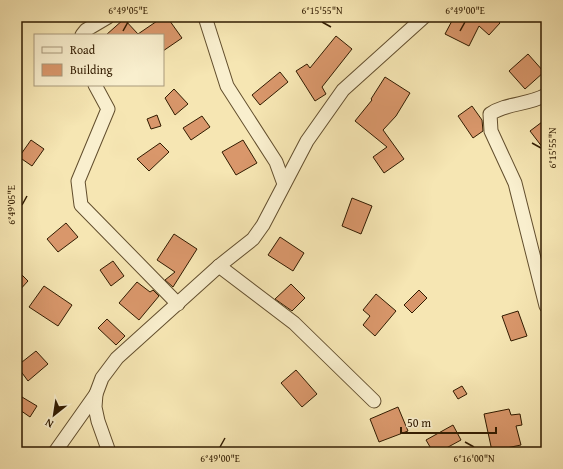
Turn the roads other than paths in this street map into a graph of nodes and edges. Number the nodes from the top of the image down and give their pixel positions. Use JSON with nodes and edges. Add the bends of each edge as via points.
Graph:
{"nodes":[{"id":1,"x":108,"y":17,"type":"edge"},
{"id":2,"x":205,"y":17,"type":"edge"},
{"id":3,"x":424,"y":17,"type":"edge"},
{"id":4,"x":83,"y":34,"type":"edge"},
{"id":5,"x":96,"y":86,"type":"edge"},
{"id":6,"x":546,"y":95,"type":"edge"},
{"id":7,"x":284,"y":184,"type":"junction"},
{"id":8,"x":219,"y":266,"type":"junction"},
{"id":9,"x":544,"y":290,"type":"edge"},
{"id":10,"x":178,"y":304,"type":"junction"},
{"id":11,"x":546,"y":306,"type":"edge"},
{"id":12,"x":96,"y":394,"type":"junction"},
{"id":13,"x":374,"y":401,"type":"dead end"},
{"id":14,"x":55,"y":452,"type":"edge"},
{"id":15,"x":109,"y":452,"type":"edge"}],
"edges":[{"from":1,"to":4,"type":"street"},
{"from":2,"to":7,"type":"street","via":[[227,86],[276,162]]},
{"from":3,"to":7,"type":"street","via":[[343,90],[307,141]]},
{"from":5,"to":10,"type":"street","via":[[108,109],[78,182],[81,205]]},
{"from":6,"to":9,"type":"street","via":[[525,104],[498,108],[490,114],[491,131],[516,183]]},
{"from":7,"to":8,"type":"street","via":[[253,240]]},
{"from":8,"to":10,"type":"street"},
{"from":8,"to":13,"type":"street","via":[[294,323]]},
{"from":9,"to":11,"type":"street"},
{"from":10,"to":12,"type":"street","via":[[117,358],[102,378]]},
{"from":12,"to":14,"type":"street"},
{"from":12,"to":15,"type":"street","via":[[98,421]]}]}
